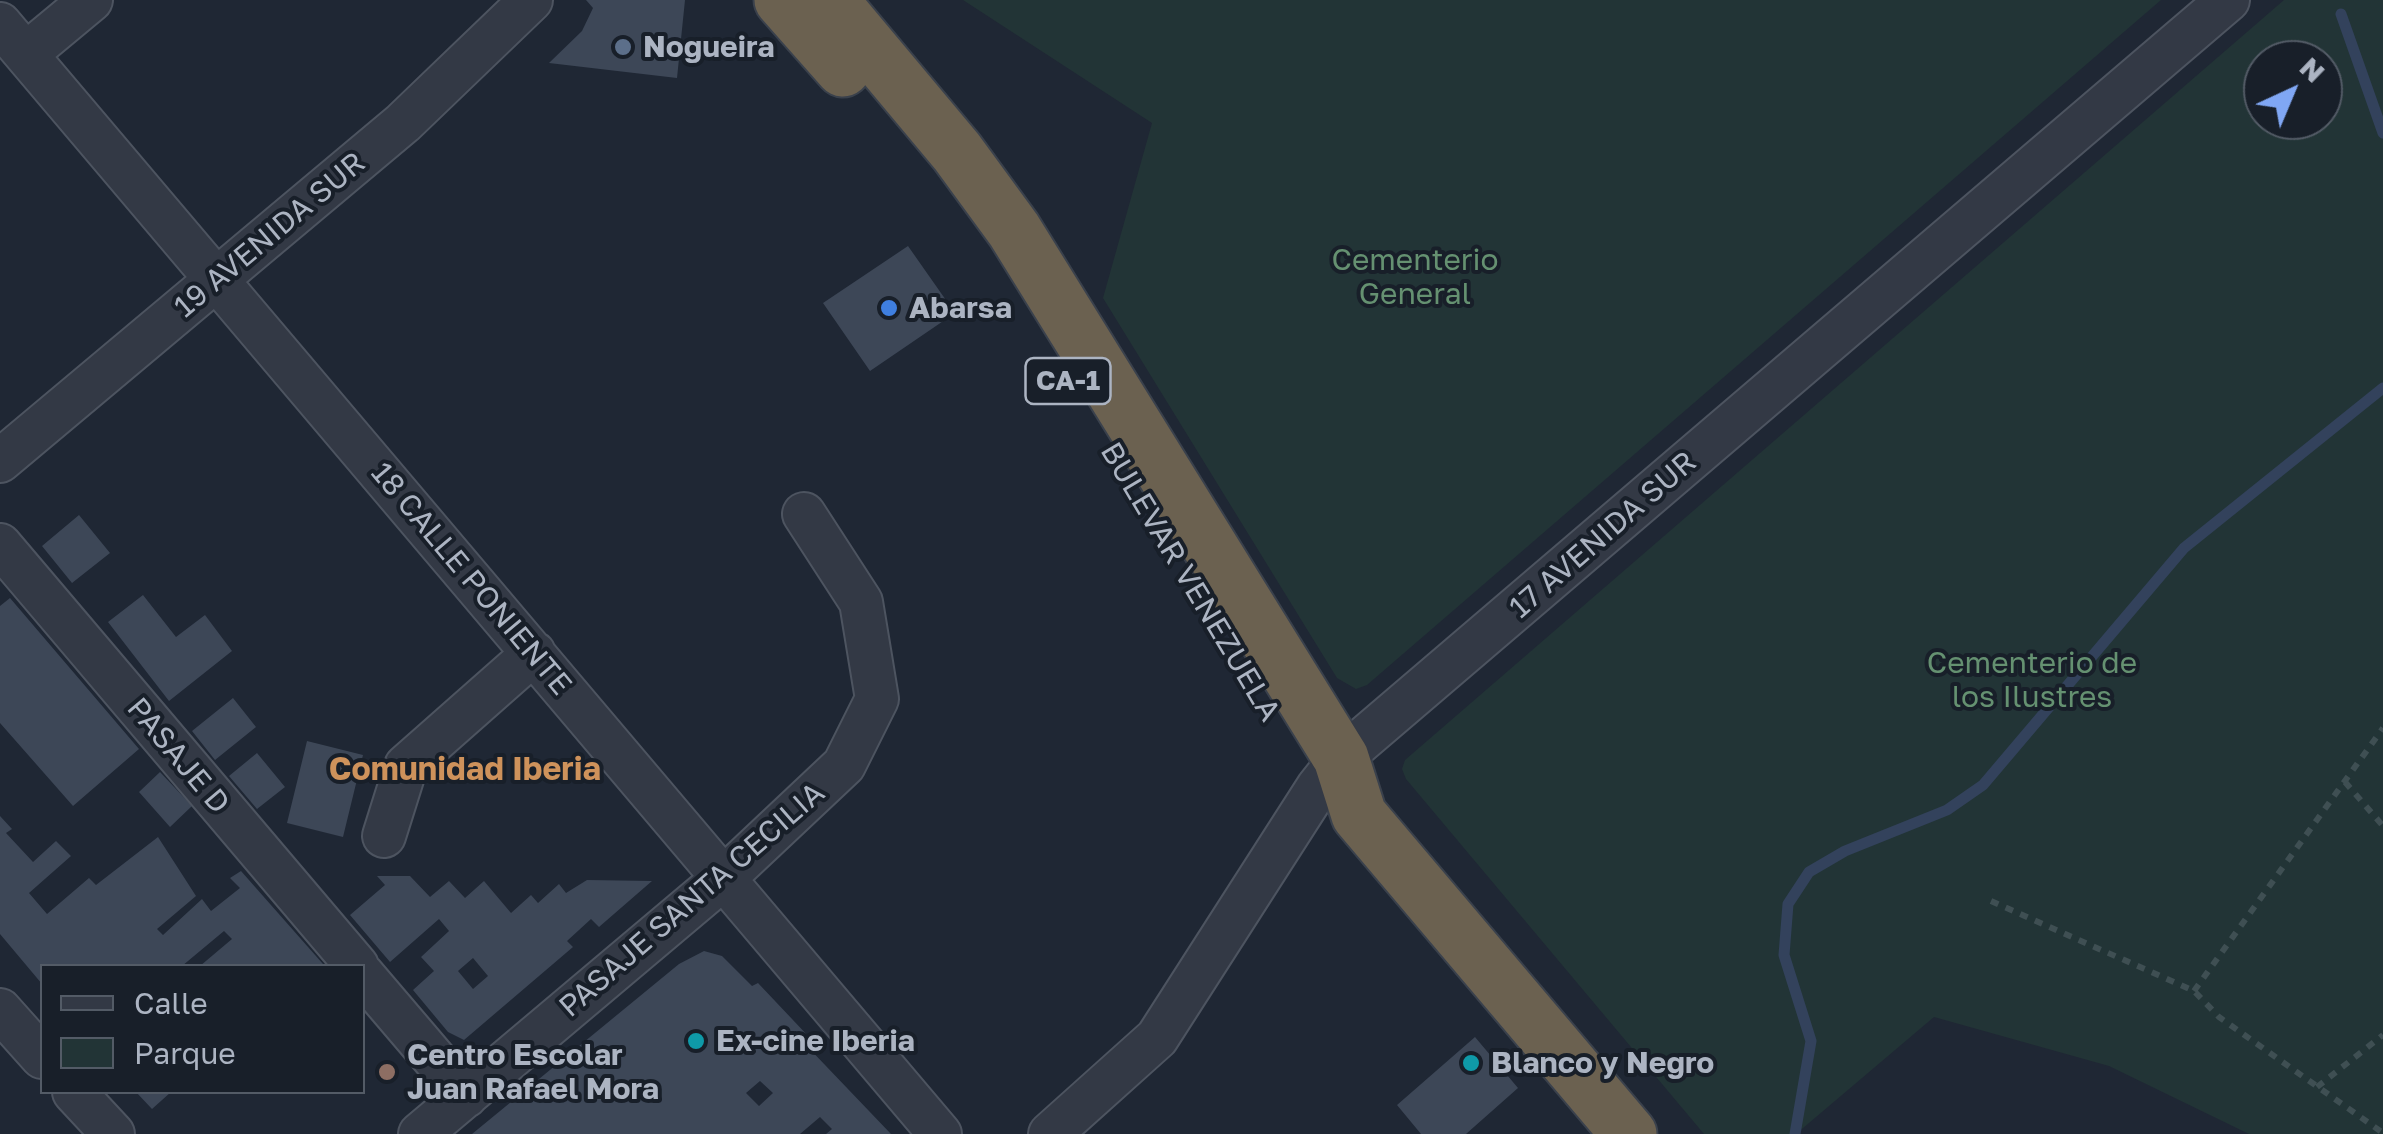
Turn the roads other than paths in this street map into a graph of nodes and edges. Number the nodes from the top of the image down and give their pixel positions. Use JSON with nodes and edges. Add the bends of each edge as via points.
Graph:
{"nodes":[{"id":1,"x":91,"y":0,"type":"edge"},
{"id":2,"x":531,"y":0,"type":"edge"},
{"id":3,"x":782,"y":0,"type":"edge"},
{"id":4,"x":830,"y":0,"type":"edge"},
{"id":5,"x":2228,"y":0,"type":"edge"},
{"id":6,"x":13,"y":39,"type":"edge"},
{"id":7,"x":216,"y":280,"type":"junction"},
{"id":8,"x":0,"y":461,"type":"edge"},
{"id":9,"x":804,"y":514,"type":"dead end"},
{"id":10,"x":0,"y":546,"type":"edge"},
{"id":11,"x":534,"y":653,"type":"junction"},
{"id":12,"x":1340,"y":787,"type":"junction"},
{"id":13,"x":384,"y":836,"type":"dead end"},
{"id":14,"x":725,"y":877,"type":"junction"},
{"id":15,"x":354,"y":964,"type":"edge"},
{"id":16,"x":365,"y":978,"type":"edge"},
{"id":17,"x":0,"y":1010,"type":"edge"},
{"id":18,"x":40,"y":1055,"type":"edge"},
{"id":19,"x":76,"y":1094,"type":"edge"},
{"id":20,"x":466,"y":1096,"type":"junction"},
{"id":21,"x":1617,"y":1125,"type":"edge"},
{"id":22,"x":113,"y":1134,"type":"edge"},
{"id":23,"x":420,"y":1134,"type":"edge"},
{"id":24,"x":940,"y":1134,"type":"edge"},
{"id":25,"x":1050,"y":1134,"type":"edge"}],
"edges":[{"from":1,"to":6,"type":"street"},
{"from":2,"to":7,"type":"street","name":"19 AVENIDA SUR","via":[[403,123]]},
{"from":3,"to":12,"type":"highway","name":"BULEVAR VENEZUELA","number":"CA-1","via":[[930,172],[992,256]]},
{"from":4,"to":12,"type":"highway","name":"BULEVAR VENEZUELA","number":"CA-1","via":[[1014,230]]},
{"from":5,"to":12,"type":"street","name":"17 AVENIDA SUR"},
{"from":6,"to":7,"type":"street","name":"18 CALLE PONIENTE"},
{"from":7,"to":8,"type":"street","name":"19 AVENIDA SUR"},
{"from":7,"to":11,"type":"street","name":"18 CALLE PONIENTE"},
{"from":9,"to":14,"type":"street","name":"PASAJE SANTA CECILIA","via":[[861,602],[876,699],[844,765]]},
{"from":10,"to":15,"type":"street","name":"PASAJE D"},
{"from":11,"to":13,"type":"street","via":[[406,766]]},
{"from":11,"to":14,"type":"street","name":"18 CALLE PONIENTE"},
{"from":12,"to":21,"type":"highway","name":"BULEVAR VENEZUELA","number":"CA-1"},
{"from":12,"to":25,"type":"street","name":"17 AVENIDA SUR","via":[[1164,1028]]},
{"from":14,"to":20,"type":"street","name":"PASAJE SANTA CECILIA"},
{"from":14,"to":24,"type":"street","name":"18 CALLE PONIENTE"},
{"from":16,"to":20,"type":"street"},
{"from":17,"to":18,"type":"street"},
{"from":19,"to":22,"type":"street"},
{"from":20,"to":23,"type":"street","name":"PASAJE SANTA CECILIA"}]}
